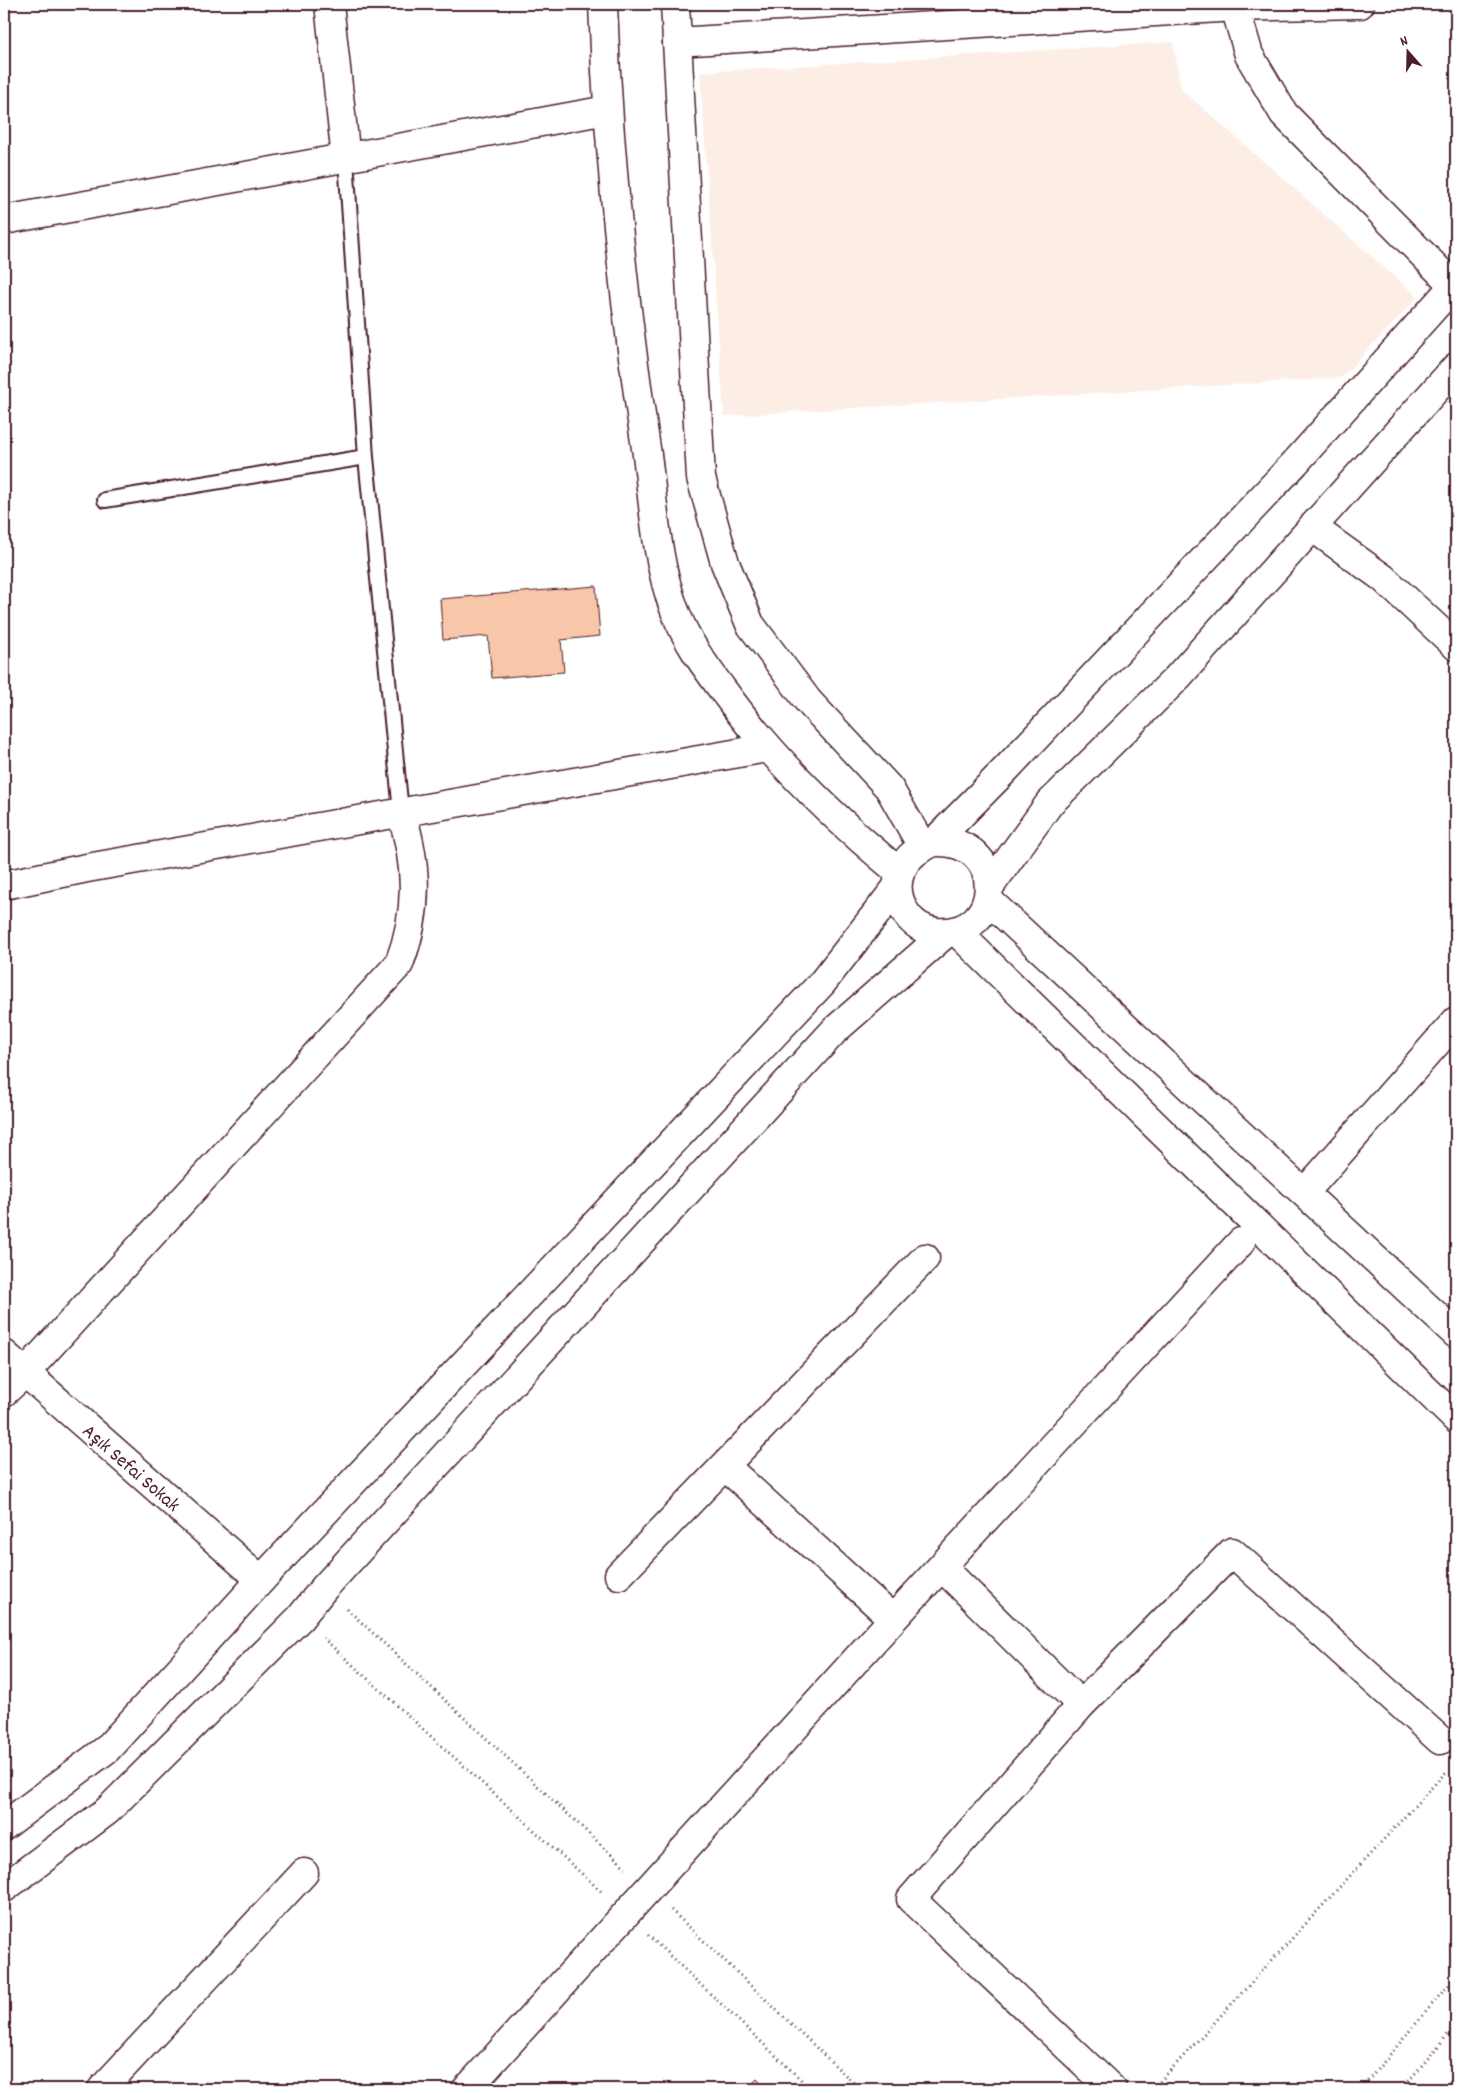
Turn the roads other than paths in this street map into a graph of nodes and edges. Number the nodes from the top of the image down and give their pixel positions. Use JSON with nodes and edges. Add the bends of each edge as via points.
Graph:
{"nodes":[{"id":1,"x":329,"y":4,"type":"edge"},
{"id":2,"x":603,"y":4,"type":"edge"},
{"id":3,"x":675,"y":4,"type":"edge"},
{"id":4,"x":1360,"y":4,"type":"edge"},
{"id":5,"x":1235,"y":6,"type":"junction"},
{"id":6,"x":677,"y":42,"type":"junction"},
{"id":7,"x":607,"y":110,"type":"junction"},
{"id":8,"x":346,"y":158,"type":"junction"},
{"id":9,"x":4,"y":220,"type":"edge"},
{"id":10,"x":1455,"y":284,"type":"edge"},
{"id":11,"x":1456,"y":367,"type":"edge"},
{"id":12,"x":366,"y":457,"type":"junction"},
{"id":13,"x":105,"y":500,"type":"dead end"},
{"id":14,"x":1312,"y":527,"type":"junction"},
{"id":15,"x":1456,"y":646,"type":"edge"},
{"id":16,"x":767,"y":748,"type":"junction"},
{"id":17,"x":402,"y":812,"type":"junction"},
{"id":18,"x":928,"y":844,"type":"junction"},
{"id":19,"x":898,"y":880,"type":"junction"},
{"id":20,"x":4,"y":885,"type":"edge"},
{"id":21,"x":989,"y":893,"type":"junction"},
{"id":22,"x":951,"y":932,"type":"junction"},
{"id":23,"x":1456,"y":1021,"type":"edge"},
{"id":24,"x":1304,"y":1193,"type":"junction"},
{"id":25,"x":1241,"y":1242,"type":"dead end"},
{"id":26,"x":926,"y":1258,"type":"dead end"},
{"id":27,"x":1456,"y":1334,"type":"edge"},
{"id":28,"x":4,"y":1354,"type":"edge"},
{"id":29,"x":25,"y":1373,"type":"junction"},
{"id":30,"x":4,"y":1392,"type":"edge"},
{"id":31,"x":1456,"y":1419,"type":"edge"},
{"id":32,"x":725,"y":1466,"type":"junction"},
{"id":33,"x":942,"y":1567,"type":"junction"},
{"id":34,"x":619,"y":1576,"type":"dead end"},
{"id":35,"x":261,"y":1580,"type":"junction"},
{"id":36,"x":892,"y":1619,"type":"junction"},
{"id":37,"x":1081,"y":1705,"type":"junction"},
{"id":38,"x":1440,"y":1740,"type":"road end"},
{"id":39,"x":4,"y":1826,"type":"edge"},
{"id":40,"x":304,"y":1873,"type":"dead end"},
{"id":41,"x":4,"y":1888,"type":"edge"},
{"id":42,"x":102,"y":2089,"type":"edge"},
{"id":43,"x":467,"y":2089,"type":"edge"},
{"id":44,"x":1112,"y":2089,"type":"edge"}],
"edges":[{"from":1,"to":8,"type":"street"},
{"from":2,"to":7,"type":"street"},
{"from":3,"to":6,"type":"street"},
{"from":4,"to":5,"type":"street"},
{"from":5,"to":6,"type":"street"},
{"from":5,"to":10,"type":"street","via":[[1250,55],[1284,114]]},
{"from":6,"to":18,"type":"street","via":[[701,478],[725,563],[750,624],[808,701],[889,788]]},
{"from":7,"to":8,"type":"street"},
{"from":7,"to":16,"type":"street","via":[[635,375],[664,577],[676,612],[700,661]]},
{"from":8,"to":9,"type":"street"},
{"from":8,"to":12,"type":"lane"},
{"from":10,"to":18,"type":"street","via":[[1295,463],[1006,769]]},
{"from":11,"to":14,"type":"street"},
{"from":12,"to":13,"type":"lane"},
{"from":12,"to":17,"type":"lane"},
{"from":14,"to":15,"type":"street","via":[[1383,578]]},
{"from":14,"to":21,"type":"street","via":[[1176,679],[1049,804]]},
{"from":16,"to":17,"type":"street"},
{"from":16,"to":19,"type":"street"},
{"from":17,"to":20,"type":"street"},
{"from":17,"to":29,"type":"street","via":[[415,870],[415,900],[399,964]]},
{"from":18,"to":19,"type":"street","via":[[908,858]]},
{"from":18,"to":21,"type":"street","via":[[948,841],[973,851],[987,873]]},
{"from":19,"to":22,"type":"street","via":[[900,902],[906,915],[917,926],[931,932]]},
{"from":19,"to":35,"type":"street","via":[[822,982]]},
{"from":21,"to":22,"type":"street","via":[[975,920]]},
{"from":21,"to":24,"type":"street"},
{"from":22,"to":31,"type":"street"},
{"from":22,"to":41,"type":"street","via":[[835,1030],[300,1618],[107,1811]]},
{"from":23,"to":24,"type":"street"},
{"from":24,"to":27,"type":"street"},
{"from":25,"to":33,"type":"street"},
{"from":26,"to":32,"type":"street"},
{"from":28,"to":29,"type":"street","name":"Aşık Sefai Sokak"},
{"from":29,"to":30,"type":"street"},
{"from":29,"to":35,"type":"street","name":"Aşık Sefai Sokak"},
{"from":32,"to":34,"type":"street"},
{"from":32,"to":36,"type":"street"},
{"from":33,"to":36,"type":"street"},
{"from":33,"to":37,"type":"street"},
{"from":35,"to":39,"type":"street","via":[[107,1749]]},
{"from":36,"to":43,"type":"street"},
{"from":37,"to":38,"type":"street","via":[[1232,1552]]},
{"from":37,"to":44,"type":"street","via":[[911,1899]]},
{"from":40,"to":42,"type":"street"}]}
